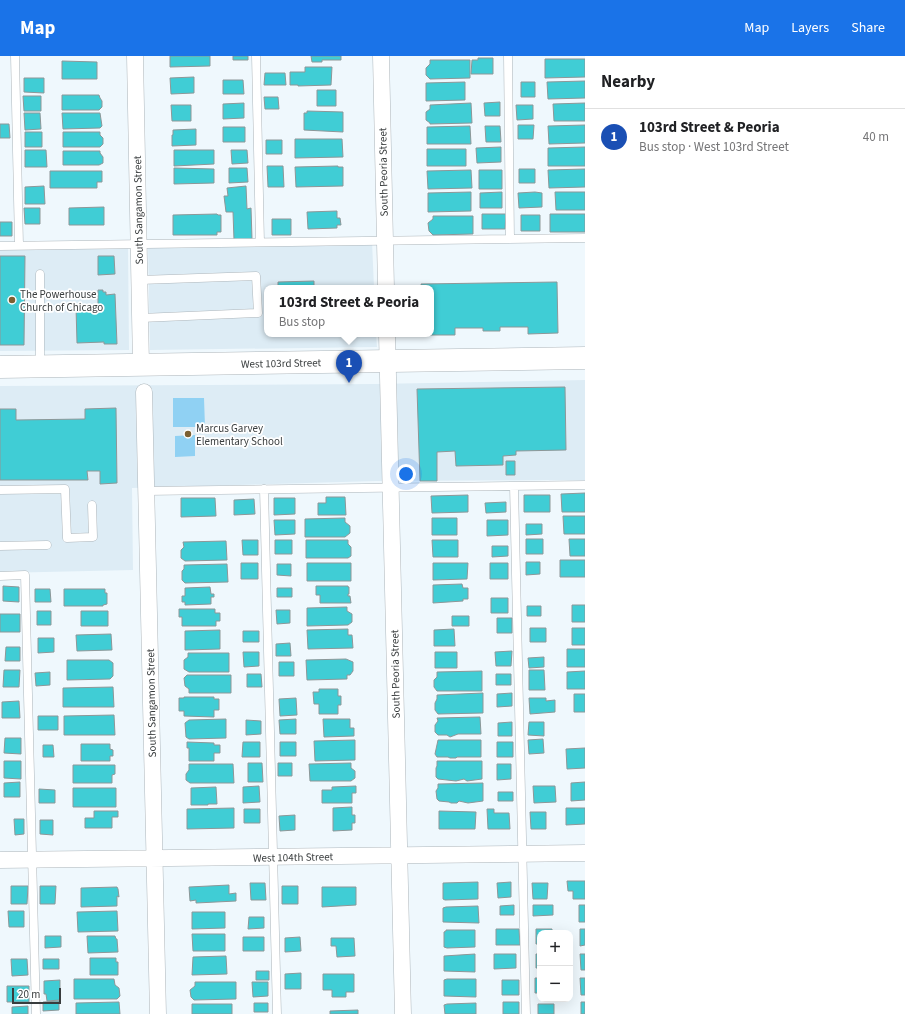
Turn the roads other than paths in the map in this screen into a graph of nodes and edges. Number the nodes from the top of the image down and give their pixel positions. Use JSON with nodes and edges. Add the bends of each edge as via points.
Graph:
{"nodes":[{"id":1,"x":15,"y":56,"type":"edge"},
{"id":2,"x":135,"y":56,"type":"edge"},
{"id":3,"x":256,"y":56,"type":"edge"},
{"id":4,"x":381,"y":56,"type":"edge"},
{"id":5,"x":508,"y":56,"type":"edge"},
{"id":6,"x":585,"y":238,"type":"edge"},
{"id":7,"x":510,"y":239,"type":"junction"},
{"id":8,"x":385,"y":240,"type":"junction"},
{"id":9,"x":260,"y":242,"type":"junction"},
{"id":10,"x":139,"y":244,"type":"junction"},
{"id":11,"x":19,"y":245,"type":"junction"},
{"id":12,"x":0,"y":246,"type":"edge"},
{"id":13,"x":40,"y":274,"type":"dead end"},
{"id":14,"x":140,"y":280,"type":"junction"},
{"id":15,"x":386,"y":285,"type":"edge"},
{"id":16,"x":140,"y":318,"type":"junction"},
{"id":17,"x":387,"y":337,"type":"edge"},
{"id":18,"x":585,"y":358,"type":"edge"},
{"id":19,"x":388,"y":361,"type":"junction"},
{"id":20,"x":141,"y":365,"type":"junction"},
{"id":21,"x":40,"y":366,"type":"junction"},
{"id":22,"x":0,"y":367,"type":"edge"},
{"id":23,"x":144,"y":392,"type":"dead end"},
{"id":24,"x":585,"y":485,"type":"edge"},
{"id":25,"x":514,"y":486,"type":"junction"},
{"id":26,"x":391,"y":488,"type":"junction"},
{"id":27,"x":264,"y":489,"type":"junction"},
{"id":28,"x":0,"y":490,"type":"edge"},
{"id":29,"x":146,"y":491,"type":"junction"},
{"id":30,"x":92,"y":505,"type":"dead end"},
{"id":31,"x":47,"y":545,"type":"dead end"},
{"id":32,"x":0,"y":546,"type":"edge"},
{"id":33,"x":0,"y":576,"type":"edge"},
{"id":34,"x":585,"y":853,"type":"edge"},
{"id":35,"x":523,"y":854,"type":"junction"},
{"id":36,"x":400,"y":855,"type":"junction"},
{"id":37,"x":273,"y":857,"type":"junction"},
{"id":38,"x":155,"y":858,"type":"junction"},
{"id":39,"x":0,"y":860,"type":"edge"},
{"id":40,"x":33,"y":860,"type":"junction"},
{"id":41,"x":36,"y":1014,"type":"edge"},
{"id":42,"x":158,"y":1014,"type":"edge"},
{"id":43,"x":277,"y":1014,"type":"edge"},
{"id":44,"x":403,"y":1014,"type":"edge"},
{"id":45,"x":526,"y":1014,"type":"edge"}],
"edges":[{"from":1,"to":11,"type":"lane"},
{"from":2,"to":10,"type":"street","name":"South Sangamon Street"},
{"from":3,"to":9,"type":"lane"},
{"from":4,"to":8,"type":"street","name":"South Peoria Street"},
{"from":5,"to":7,"type":"lane"},
{"from":6,"to":7,"type":"lane"},
{"from":7,"to":8,"type":"lane"},
{"from":8,"to":9,"type":"lane"},
{"from":8,"to":15,"type":"street","name":"South Peoria Street"},
{"from":9,"to":10,"type":"lane"},
{"from":10,"to":11,"type":"lane"},
{"from":10,"to":14,"type":"street","name":"South Sangamon Street"},
{"from":11,"to":12,"type":"lane"},
{"from":13,"to":21,"type":"lane"},
{"from":14,"to":16,"type":"street","name":"South Sangamon Street"},
{"from":14,"to":16,"type":"lane","via":[[256,276],[258,313]]},
{"from":16,"to":20,"type":"street","name":"South Sangamon Street"},
{"from":17,"to":19,"type":"street","name":"South Peoria Street"},
{"from":18,"to":19,"type":"main road","name":"West 103rd Street"},
{"from":19,"to":20,"type":"main road","name":"West 103rd Street"},
{"from":19,"to":26,"type":"street","name":"South Peoria Street"},
{"from":20,"to":21,"type":"main road","name":"West 103rd Street"},
{"from":21,"to":22,"type":"main road","name":"West 103rd Street"},
{"from":23,"to":29,"type":"street","name":"South Sangamon Street"},
{"from":24,"to":25,"type":"lane"},
{"from":25,"to":26,"type":"lane"},
{"from":25,"to":35,"type":"lane"},
{"from":26,"to":27,"type":"lane"},
{"from":26,"to":36,"type":"street","name":"South Peoria Street"},
{"from":27,"to":29,"type":"lane"},
{"from":27,"to":37,"type":"lane"},
{"from":28,"to":30,"type":"lane","via":[[65,489],[66,538],[93,537]]},
{"from":29,"to":38,"type":"street","name":"South Sangamon Street"},
{"from":31,"to":32,"type":"lane"},
{"from":33,"to":40,"type":"lane","via":[[25,575]]},
{"from":34,"to":35,"type":"street","name":"West 104th Street"},
{"from":35,"to":36,"type":"street","name":"West 104th Street"},
{"from":35,"to":45,"type":"lane"},
{"from":36,"to":37,"type":"street","name":"West 104th Street"},
{"from":36,"to":44,"type":"street","name":"South Peoria Street"},
{"from":37,"to":38,"type":"street","name":"West 104th Street"},
{"from":37,"to":43,"type":"lane"},
{"from":38,"to":40,"type":"street","name":"West 104th Street"},
{"from":38,"to":42,"type":"street","name":"South Sangamon Street"},
{"from":39,"to":40,"type":"street","name":"West 104th Street"},
{"from":40,"to":41,"type":"lane"}]}
